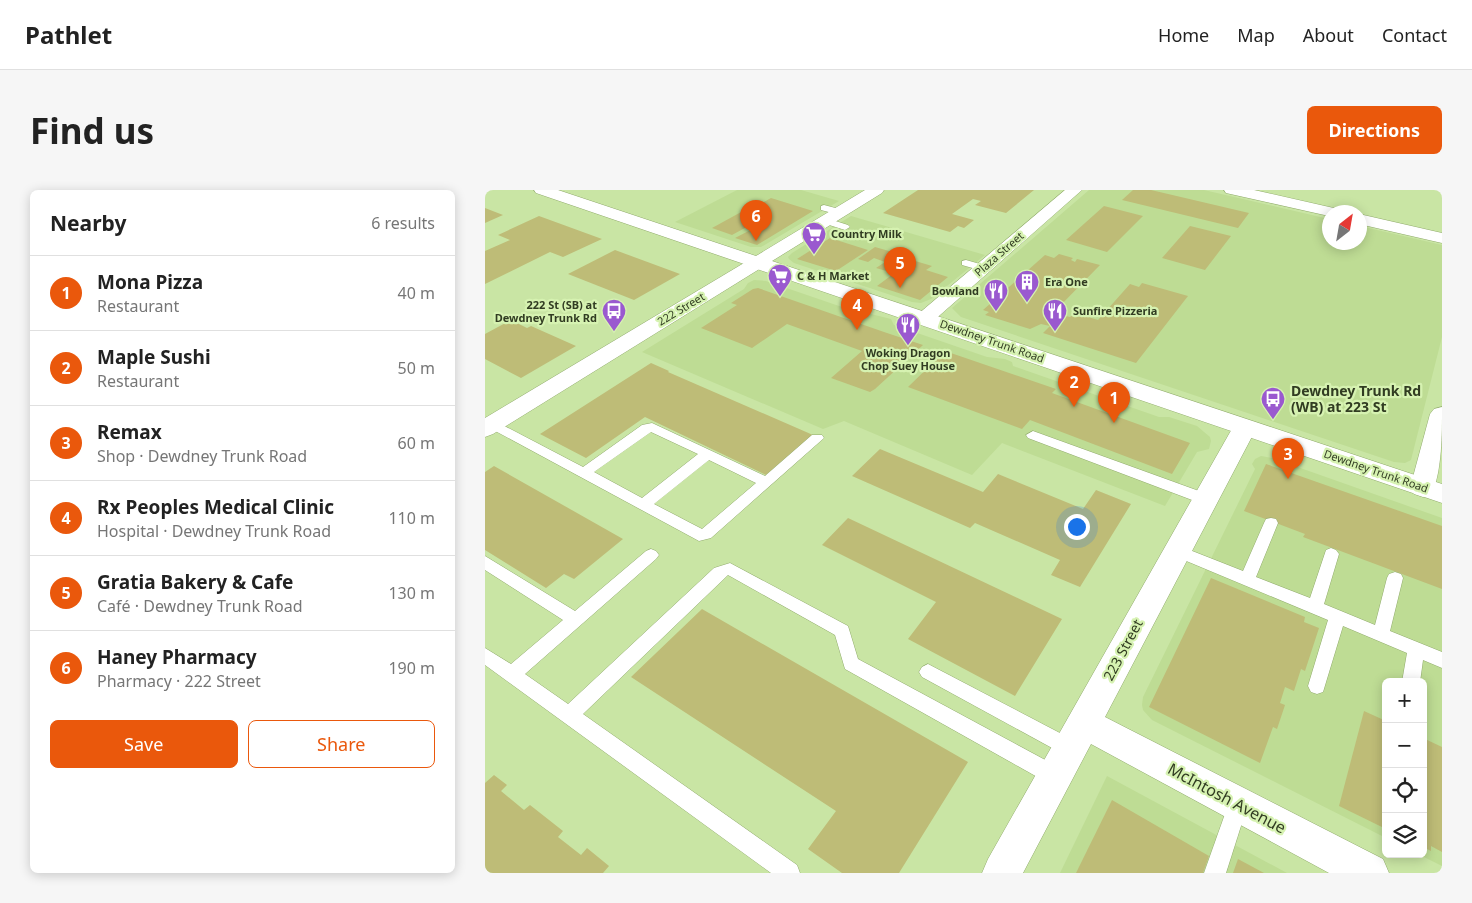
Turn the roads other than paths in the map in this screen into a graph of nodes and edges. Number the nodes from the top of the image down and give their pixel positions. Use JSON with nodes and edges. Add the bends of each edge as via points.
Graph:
{"nodes":[{"id":1,"x":542,"y":190,"type":"edge"},
{"id":2,"x":876,"y":190,"type":"edge"},
{"id":3,"x":1074,"y":190,"type":"edge"},
{"id":4,"x":1232,"y":190,"type":"edge"},
{"id":5,"x":1322,"y":210,"type":"edge"},
{"id":6,"x":1367,"y":221,"type":"edge"},
{"id":7,"x":1442,"y":238,"type":"edge"},
{"id":8,"x":965,"y":263,"type":"dead end"},
{"id":9,"x":755,"y":264,"type":"junction"},
{"id":10,"x":983,"y":268,"type":"junction"},
{"id":11,"x":924,"y":318,"type":"junction"},
{"id":12,"x":1442,"y":414,"type":"edge"},
{"id":13,"x":489,"y":427,"type":"edge"},
{"id":14,"x":1245,"y":427,"type":"junction"},
{"id":15,"x":1033,"y":435,"type":"dead end"},
{"id":16,"x":817,"y":438,"type":"dead end"},
{"id":17,"x":707,"y":454,"type":"junction"},
{"id":18,"x":584,"y":473,"type":"junction"},
{"id":19,"x":766,"y":482,"type":"junction"},
{"id":20,"x":1433,"y":491,"type":"edge"},
{"id":21,"x":1205,"y":500,"type":"junction"},
{"id":22,"x":643,"y":505,"type":"junction"},
{"id":23,"x":1271,"y":523,"type":"dead end"},
{"id":24,"x":1177,"y":551,"type":"junction"},
{"id":25,"x":651,"y":554,"type":"dead end"},
{"id":26,"x":1331,"y":554,"type":"dead end"},
{"id":27,"x":485,"y":562,"type":"edge"},
{"id":28,"x":1395,"y":578,"type":"dead end"},
{"id":29,"x":1247,"y":580,"type":"junction"},
{"id":30,"x":1315,"y":608,"type":"junction"},
{"id":31,"x":1337,"y":617,"type":"junction"},
{"id":32,"x":576,"y":620,"type":"junction"},
{"id":33,"x":1381,"y":635,"type":"junction"},
{"id":34,"x":1416,"y":650,"type":"junction"},
{"id":35,"x":485,"y":655,"type":"edge"},
{"id":36,"x":1442,"y":660,"type":"edge"},
{"id":37,"x":928,"y":672,"type":"dead end"},
{"id":38,"x":513,"y":674,"type":"junction"},
{"id":39,"x":1412,"y":678,"type":"edge"},
{"id":40,"x":1317,"y":686,"type":"dead end"},
{"id":41,"x":569,"y":715,"type":"junction"},
{"id":42,"x":1070,"y":749,"type":"junction"},
{"id":43,"x":1238,"y":804,"type":"junction"},
{"id":44,"x":789,"y":873,"type":"edge"},
{"id":45,"x":1002,"y":873,"type":"edge"},
{"id":46,"x":1215,"y":873,"type":"edge"},
{"id":47,"x":1369,"y":873,"type":"edge"}],
"edges":[{"from":1,"to":9,"type":"main road","name":"Dewdney Trunk Road"},
{"from":2,"to":9,"type":"main road","name":"222 Street"},
{"from":3,"to":10,"type":"main road","name":"Plaza Street"},
{"from":4,"to":5,"type":"main road"},
{"from":6,"to":7,"type":"main road"},
{"from":8,"to":10,"type":"lane"},
{"from":9,"to":11,"type":"main road","name":"Dewdney Trunk Road"},
{"from":9,"to":13,"type":"main road","name":"222 Street"},
{"from":10,"to":11,"type":"main road","name":"Plaza Street"},
{"from":11,"to":14,"type":"main road","name":"Dewdney Trunk Road"},
{"from":12,"to":20,"type":"main road"},
{"from":13,"to":18,"type":"lane"},
{"from":14,"to":20,"type":"main road","name":"Dewdney Trunk Road"},
{"from":14,"to":21,"type":"main road","name":"223 Street"},
{"from":15,"to":21,"type":"lane"},
{"from":16,"to":19,"type":"lane"},
{"from":17,"to":18,"type":"lane","via":[[650,427]]},
{"from":17,"to":19,"type":"lane"},
{"from":17,"to":22,"type":"lane"},
{"from":18,"to":22,"type":"lane"},
{"from":19,"to":22,"type":"lane","via":[[703,535]]},
{"from":21,"to":24,"type":"main road","name":"223 Street"},
{"from":23,"to":29,"type":"lane"},
{"from":24,"to":29,"type":"lane"},
{"from":24,"to":42,"type":"main road","name":"223 Street"},
{"from":25,"to":32,"type":"lane"},
{"from":26,"to":30,"type":"lane"},
{"from":27,"to":32,"type":"lane"},
{"from":28,"to":33,"type":"lane"},
{"from":29,"to":30,"type":"lane"},
{"from":30,"to":31,"type":"lane"},
{"from":31,"to":33,"type":"lane"},
{"from":31,"to":40,"type":"lane"},
{"from":32,"to":38,"type":"lane"},
{"from":33,"to":34,"type":"lane"},
{"from":34,"to":36,"type":"lane"},
{"from":34,"to":39,"type":"lane"},
{"from":35,"to":38,"type":"lane"},
{"from":37,"to":42,"type":"lane"},
{"from":38,"to":41,"type":"lane"},
{"from":41,"to":42,"type":"lane","via":[[720,572],[731,569],[842,631],[851,664]]},
{"from":41,"to":44,"type":"lane"},
{"from":42,"to":43,"type":"main road","name":"McIntosh Avenue"},
{"from":42,"to":45,"type":"main road","name":"223 Street"},
{"from":43,"to":46,"type":"lane"},
{"from":43,"to":47,"type":"main road","name":"McIntosh Avenue"}]}
